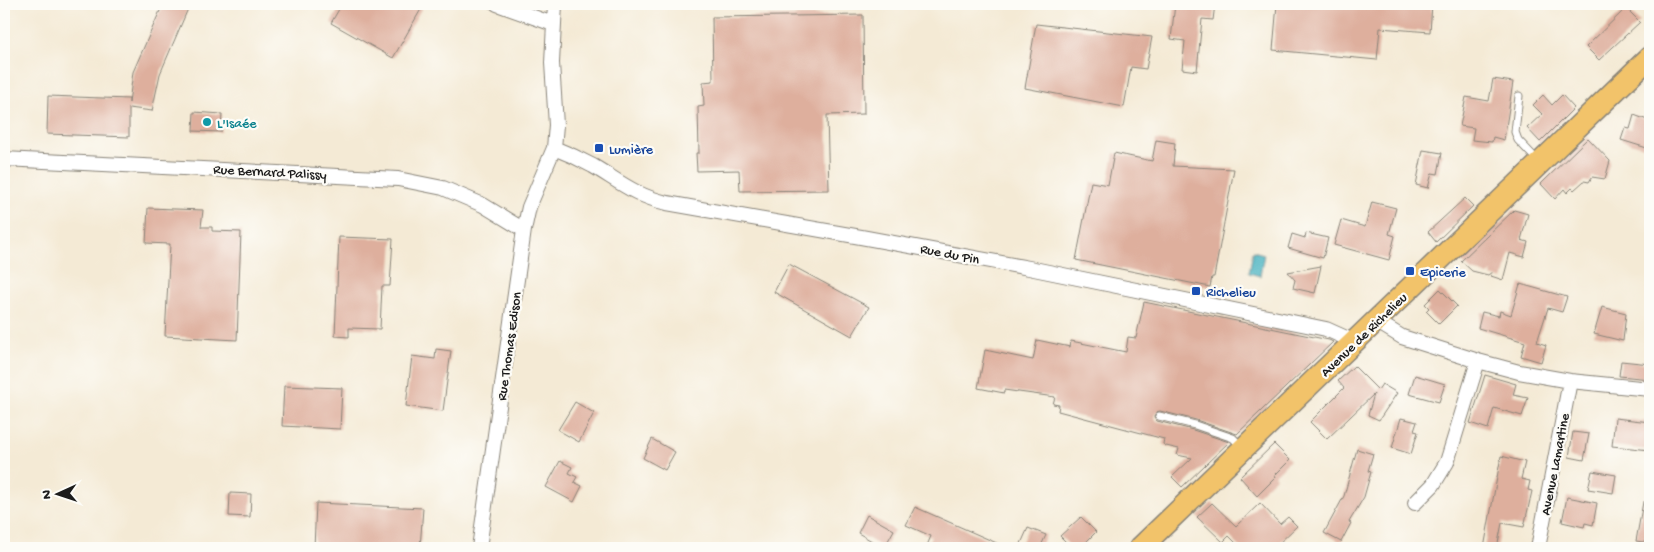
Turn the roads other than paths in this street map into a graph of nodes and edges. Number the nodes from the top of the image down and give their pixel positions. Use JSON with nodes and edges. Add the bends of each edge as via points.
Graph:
{"nodes":[{"id":1,"x":497,"y":4,"type":"edge"},
{"id":2,"x":555,"y":4,"type":"edge"},
{"id":3,"x":554,"y":24,"type":"junction"},
{"id":4,"x":1650,"y":57,"type":"edge"},
{"id":5,"x":1520,"y":96,"type":"dead end"},
{"id":6,"x":554,"y":148,"type":"junction"},
{"id":7,"x":4,"y":159,"type":"edge"},
{"id":8,"x":1540,"y":163,"type":"junction"},
{"id":9,"x":524,"y":230,"type":"junction"},
{"id":10,"x":1376,"y":322,"type":"junction"},
{"id":11,"x":1355,"y":342,"type":"junction"},
{"id":12,"x":1478,"y":361,"type":"junction"},
{"id":13,"x":1570,"y":381,"type":"junction"},
{"id":14,"x":1650,"y":389,"type":"edge"},
{"id":15,"x":1159,"y":416,"type":"dead end"},
{"id":16,"x":1244,"y":449,"type":"junction"},
{"id":17,"x":1415,"y":503,"type":"dead end"},
{"id":18,"x":479,"y":548,"type":"edge"},
{"id":19,"x":1140,"y":548,"type":"edge"},
{"id":20,"x":1538,"y":548,"type":"edge"}],
"edges":[{"from":1,"to":3,"type":"street"},
{"from":2,"to":3,"type":"street","name":"Rue Thomas Edison"},
{"from":3,"to":6,"type":"street","name":"Rue Thomas Edison"},
{"from":4,"to":8,"type":"main road","name":"Avenue de Richelieu"},
{"from":5,"to":8,"type":"lane","via":[[1515,132],[1518,140]]},
{"from":6,"to":9,"type":"street","name":"Rue Thomas Edison","via":[[529,207]]},
{"from":6,"to":11,"type":"street","name":"Rue du Pin","via":[[576,157],[631,191],[657,201],[1029,268],[1326,329]]},
{"from":7,"to":9,"type":"street","name":"Rue Bernard Palissy","via":[[398,179],[443,188],[483,205]]},
{"from":8,"to":10,"type":"main road","name":"Avenue de Richelieu"},
{"from":9,"to":18,"type":"street","name":"Rue Thomas Edison"},
{"from":10,"to":11,"type":"main road","name":"Avenue de Richelieu"},
{"from":10,"to":12,"type":"street","via":[[1402,337]]},
{"from":11,"to":16,"type":"main road","name":"Avenue de Richelieu"},
{"from":12,"to":13,"type":"street"},
{"from":12,"to":17,"type":"street","via":[[1447,462],[1433,485]]},
{"from":13,"to":14,"type":"street"},
{"from":13,"to":20,"type":"street","name":"Avenue Lamartine"},
{"from":15,"to":16,"type":"lane","via":[[1233,438]]},
{"from":16,"to":19,"type":"main road","name":"Avenue de Richelieu"}]}
